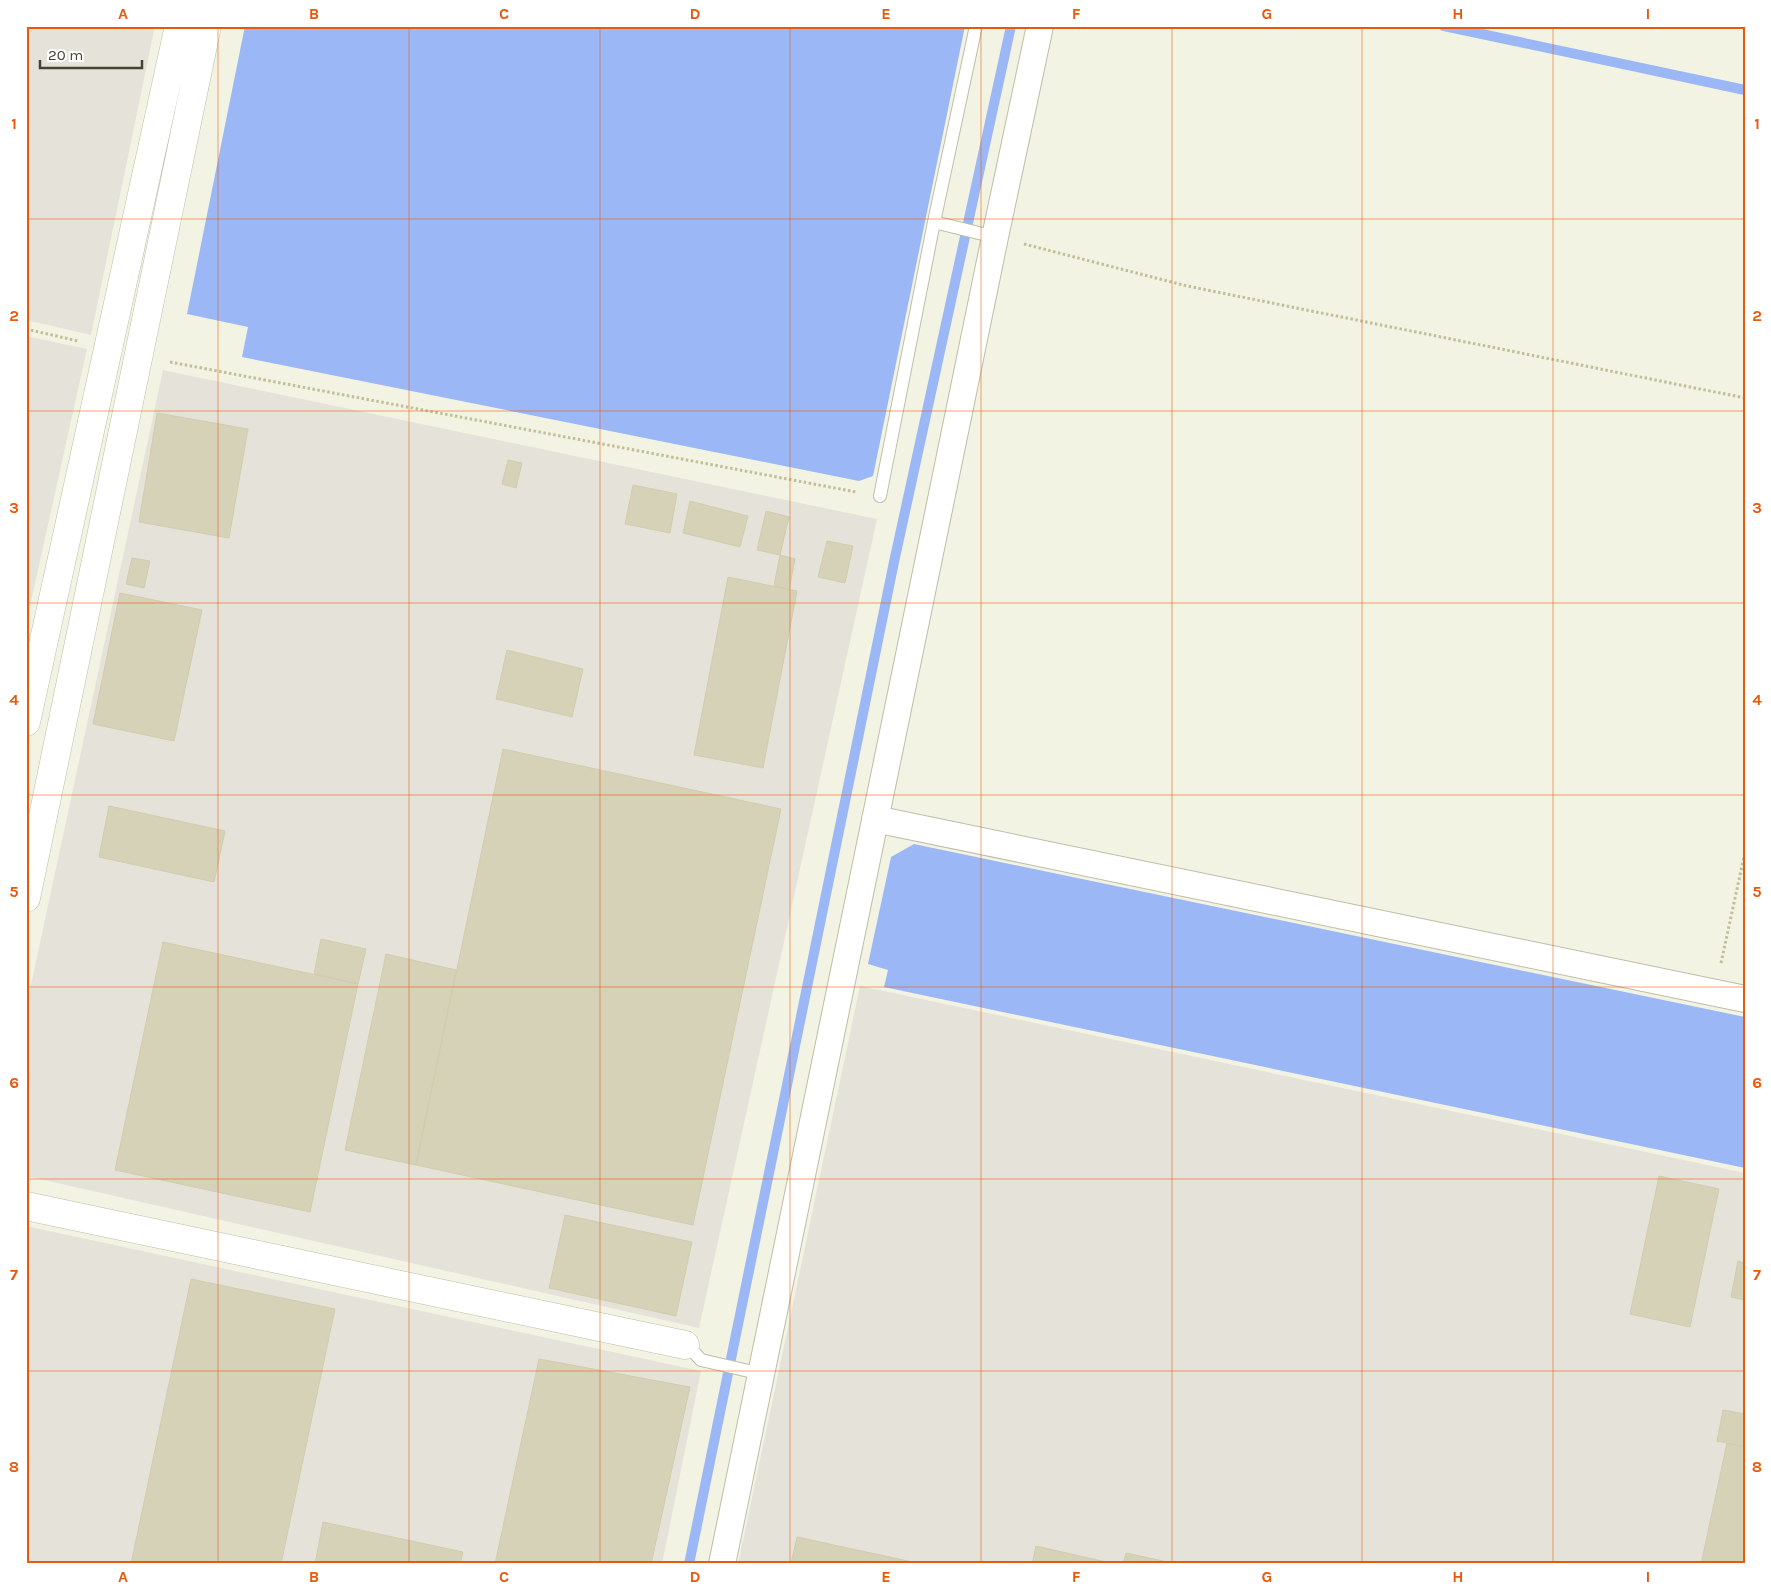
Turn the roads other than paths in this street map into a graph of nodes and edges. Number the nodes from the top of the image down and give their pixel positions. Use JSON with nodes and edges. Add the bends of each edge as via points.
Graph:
{"nodes":[{"id":1,"x":179,"y":26,"type":"edge"},
{"id":2,"x":207,"y":26,"type":"edge"},
{"id":3,"x":976,"y":26,"type":"edge"},
{"id":4,"x":1040,"y":26,"type":"edge"},
{"id":5,"x":940,"y":224,"type":"junction"},
{"id":6,"x":987,"y":235,"type":"junction"},
{"id":7,"x":880,"y":496,"type":"road end"},
{"id":8,"x":26,"y":722,"type":"edge"},
{"id":9,"x":875,"y":819,"type":"junction"},
{"id":10,"x":26,"y":898,"type":"edge"},
{"id":11,"x":1745,"y":999,"type":"edge"},
{"id":12,"x":26,"y":1206,"type":"edge"},
{"id":13,"x":685,"y":1345,"type":"joint"},
{"id":14,"x":754,"y":1372,"type":"junction"},
{"id":15,"x":722,"y":1564,"type":"edge"}],
"edges":[{"from":1,"to":8,"type":"street"},
{"from":2,"to":10,"type":"street"},
{"from":3,"to":5,"type":"lane"},
{"from":4,"to":6,"type":"street"},
{"from":5,"to":6,"type":"lane"},
{"from":5,"to":7,"type":"lane"},
{"from":6,"to":9,"type":"street"},
{"from":9,"to":11,"type":"street"},
{"from":9,"to":14,"type":"street"},
{"from":12,"to":13,"type":"street"},
{"from":13,"to":14,"type":"lane","via":[[701,1360]]},
{"from":14,"to":15,"type":"street"}]}
